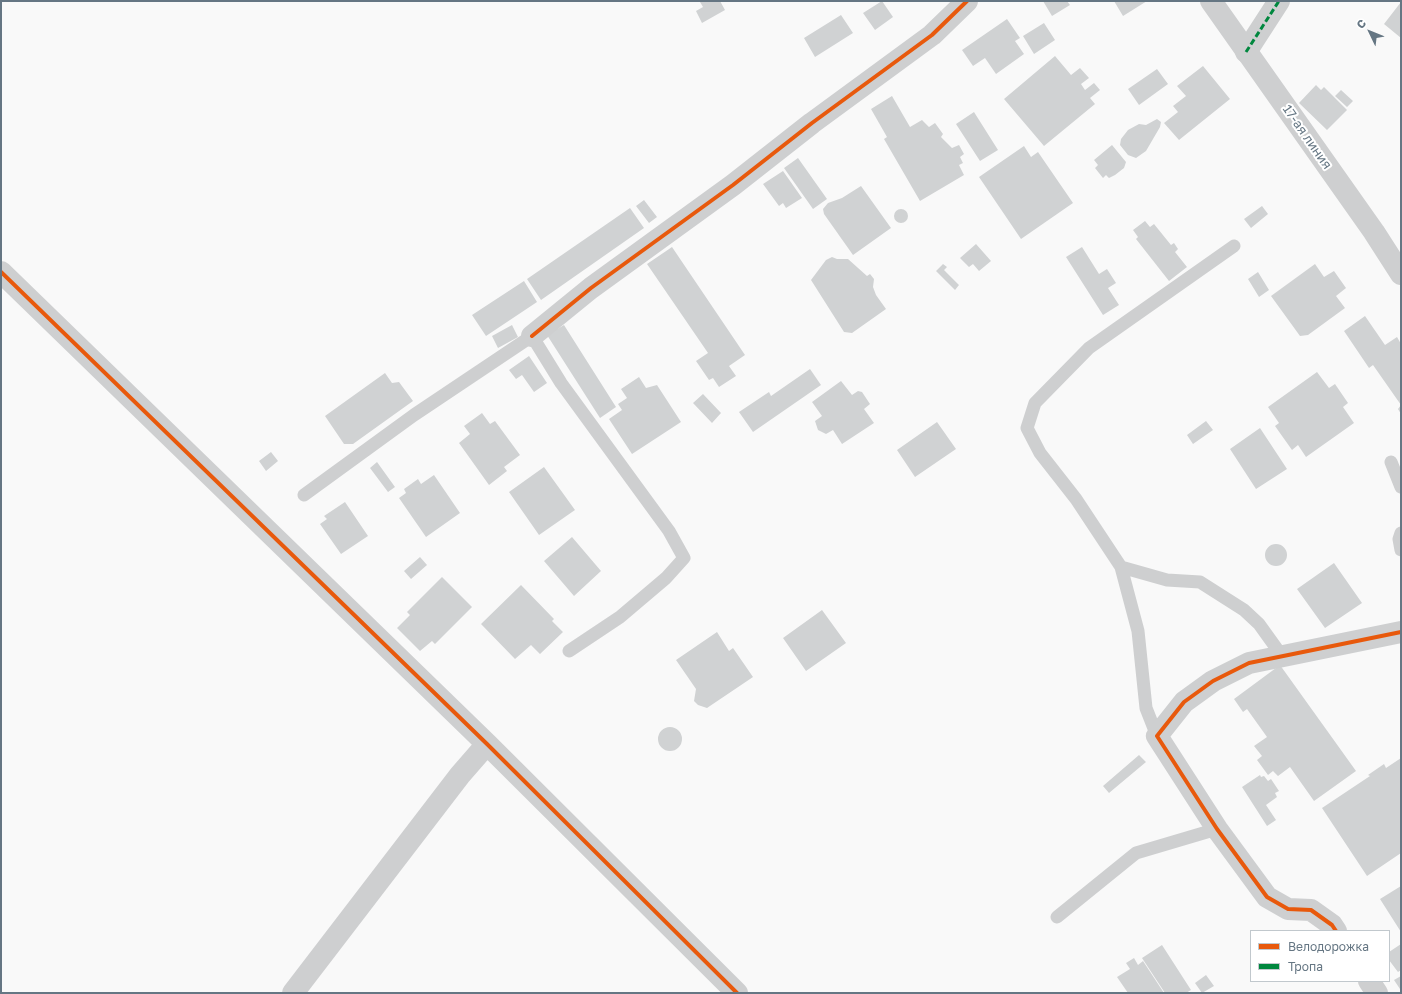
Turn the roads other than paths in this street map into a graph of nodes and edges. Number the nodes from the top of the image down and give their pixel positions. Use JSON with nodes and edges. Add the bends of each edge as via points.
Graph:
{"nodes":[{"id":1,"x":967,"y":1,"type":"edge"},
{"id":2,"x":1211,"y":1,"type":"edge"},
{"id":3,"x":1279,"y":1,"type":"edge"},
{"id":4,"x":1246,"y":52,"type":"junction"},
{"id":5,"x":1234,"y":246,"type":"dead end"},
{"id":6,"x":1,"y":272,"type":"edge"},
{"id":7,"x":1401,"y":274,"type":"edge"},
{"id":8,"x":532,"y":336,"type":"junction"},
{"id":9,"x":1391,"y":462,"type":"dead end"},
{"id":10,"x":1401,"y":487,"type":"edge"},
{"id":11,"x":304,"y":495,"type":"dead end"},
{"id":12,"x":1401,"y":533,"type":"edge"},
{"id":13,"x":1401,"y":550,"type":"edge"},
{"id":14,"x":1121,"y":566,"type":"junction"},
{"id":15,"x":1401,"y":632,"type":"edge"},
{"id":16,"x":569,"y":651,"type":"dead end"},
{"id":17,"x":1282,"y":656,"type":"junction"},
{"id":18,"x":1157,"y":736,"type":"junction"},
{"id":19,"x":487,"y":744,"type":"junction"},
{"id":20,"x":1217,"y":829,"type":"junction"},
{"id":21,"x":1058,"y":917,"type":"dead end"},
{"id":22,"x":1335,"y":930,"type":"edge"},
{"id":23,"x":1370,"y":982,"type":"edge"},
{"id":24,"x":293,"y":993,"type":"edge"},
{"id":25,"x":737,"y":993,"type":"edge"},
{"id":26,"x":1377,"y":993,"type":"edge"}],
"edges":[{"from":1,"to":8,"type":"street","via":[[932,34],[591,288]]},
{"from":2,"to":4,"type":"street","name":"17-ая линия"},
{"from":3,"to":4,"type":"street"},
{"from":4,"to":7,"type":"street","name":"17-ая линия"},
{"from":5,"to":14,"type":"lane","via":[[1090,348],[1035,403],[1027,428],[1040,453],[1076,499]]},
{"from":6,"to":19,"type":"street"},
{"from":8,"to":11,"type":"lane","via":[[414,415]]},
{"from":8,"to":16,"type":"lane","via":[[561,383],[669,531],[684,558],[666,578],[620,617]]},
{"from":9,"to":10,"type":"lane"},
{"from":12,"to":13,"type":"lane"},
{"from":14,"to":17,"type":"lane","via":[[1167,580],[1200,582],[1213,589],[1244,610],[1259,624]]},
{"from":14,"to":18,"type":"lane","via":[[1138,631],[1146,708]]},
{"from":15,"to":17,"type":"street"},
{"from":17,"to":18,"type":"street","via":[[1249,663],[1213,681],[1184,702]]},
{"from":18,"to":20,"type":"street"},
{"from":19,"to":24,"type":"street","via":[[460,775]]},
{"from":19,"to":25,"type":"street"},
{"from":20,"to":21,"type":"lane","via":[[1136,853]]},
{"from":20,"to":22,"type":"street","via":[[1267,897],[1288,909],[1311,910]]},
{"from":23,"to":26,"type":"street"}]}
